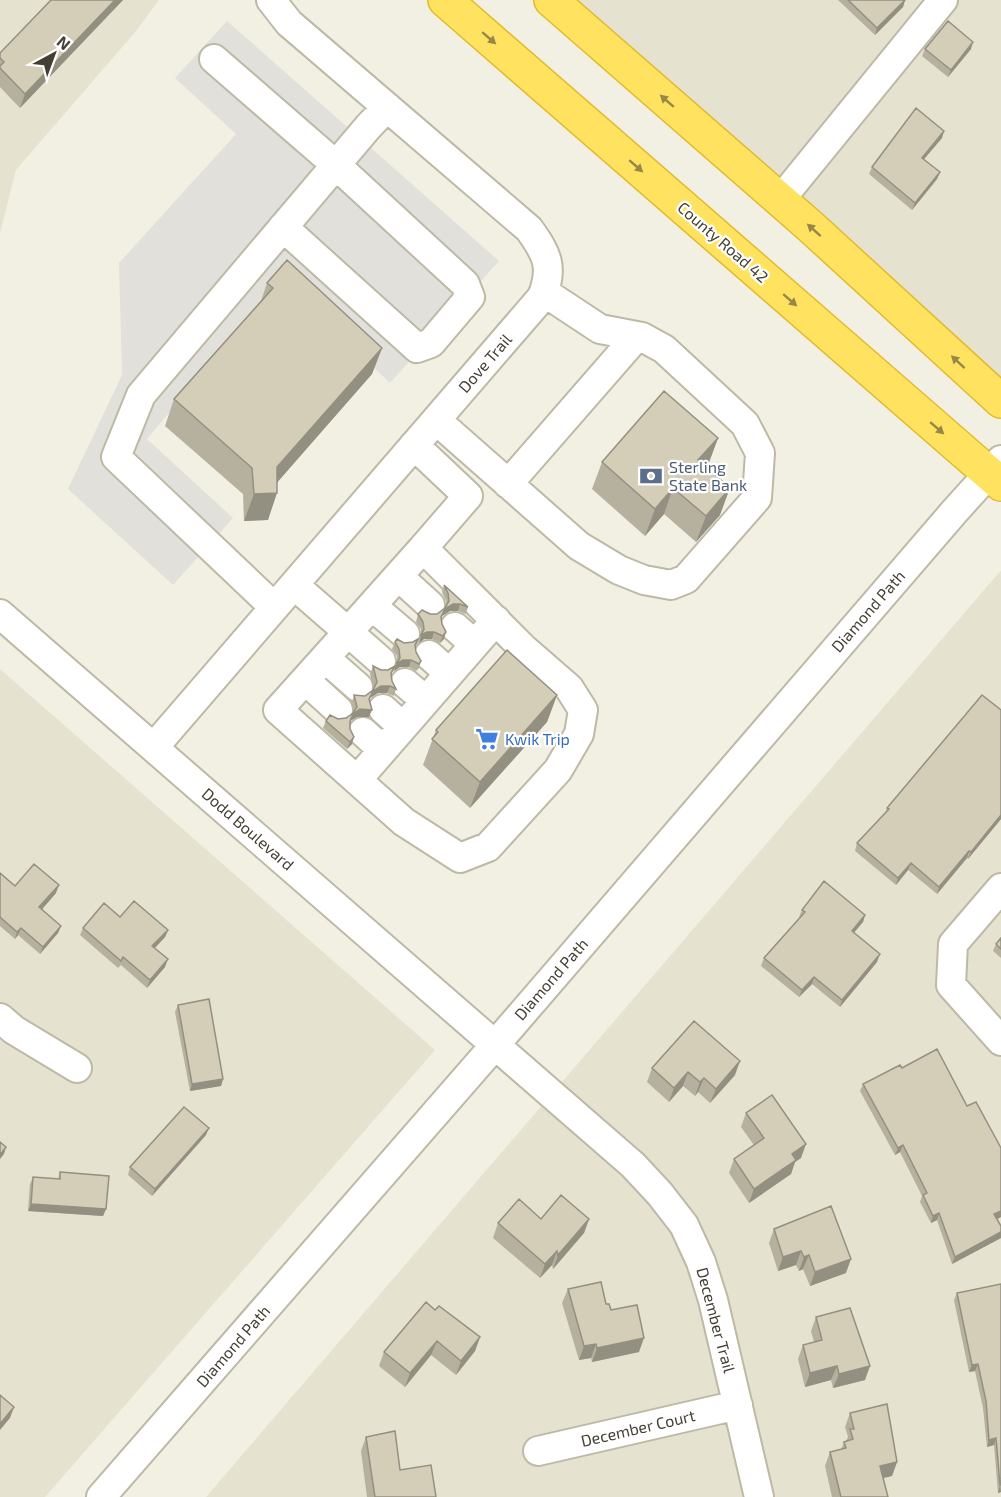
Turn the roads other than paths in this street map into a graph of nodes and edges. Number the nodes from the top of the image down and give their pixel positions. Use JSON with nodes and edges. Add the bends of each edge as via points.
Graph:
{"nodes":[{"id":1,"x":270,"y":0,"type":"edge"},
{"id":2,"x":445,"y":0,"type":"edge"},
{"id":3,"x":551,"y":0,"type":"edge"},
{"id":4,"x":943,"y":0,"type":"edge"},
{"id":5,"x":214,"y":60,"type":"dead end"},
{"id":6,"x":387,"y":107,"type":"junction"},
{"id":7,"x":336,"y":165,"type":"junction"},
{"id":8,"x":780,"y":200,"type":"junction"},
{"id":9,"x":284,"y":227,"type":"junction"},
{"id":10,"x":544,"y":292,"type":"junction"},
{"id":11,"x":637,"y":336,"type":"junction"},
{"id":12,"x":1001,"y":401,"type":"edge"},
{"id":13,"x":436,"y":420,"type":"junction"},
{"id":14,"x":414,"y":445,"type":"junction"},
{"id":15,"x":997,"y":472,"type":"edge"},
{"id":16,"x":508,"y":484,"type":"junction"},
{"id":17,"x":423,"y":548,"type":"junction"},
{"id":18,"x":398,"y":576,"type":"junction"},
{"id":19,"x":294,"y":585,"type":"junction"},
{"id":20,"x":430,"y":605,"type":"dead end"},
{"id":21,"x":372,"y":606,"type":"junction"},
{"id":22,"x":274,"y":607,"type":"junction"},
{"id":23,"x":0,"y":614,"type":"edge"},
{"id":24,"x":496,"y":620,"type":"junction"},
{"id":25,"x":348,"y":632,"type":"junction"},
{"id":26,"x":405,"y":634,"type":"dead end"},
{"id":27,"x":326,"y":658,"type":"junction"},
{"id":28,"x":381,"y":661,"type":"dead end"},
{"id":29,"x":305,"y":680,"type":"junction"},
{"id":30,"x":358,"y":687,"type":"dead end"},
{"id":31,"x":338,"y":710,"type":"dead end"},
{"id":32,"x":154,"y":747,"type":"junction"},
{"id":33,"x":357,"y":780,"type":"junction"},
{"id":34,"x":1001,"y":888,"type":"edge"},
{"id":35,"x":0,"y":1018,"type":"edge"},
{"id":36,"x":1001,"y":1041,"type":"edge"},
{"id":37,"x":495,"y":1045,"type":"junction"},
{"id":38,"x":78,"y":1068,"type":"dead end"},
{"id":39,"x":738,"y":1405,"type":"junction"},
{"id":40,"x":538,"y":1451,"type":"dead end"},
{"id":41,"x":101,"y":1497,"type":"edge"},
{"id":42,"x":759,"y":1497,"type":"edge"}],
"edges":[{"from":1,"to":6,"type":"street","via":[[289,23]]},
{"from":2,"to":15,"type":"highway","name":"County Road 42","one_way":true},
{"from":8,"to":3,"type":"highway","one_way":true},
{"from":4,"to":8,"type":"street"},
{"from":5,"to":7,"type":"street"},
{"from":6,"to":7,"type":"street"},
{"from":6,"to":10,"type":"street","via":[[529,229],[543,249],[548,265]]},
{"from":7,"to":9,"type":"street"},
{"from":7,"to":9,"type":"street","via":[[465,284],[470,297],[431,343],[417,348]]},
{"from":12,"to":8,"type":"highway","one_way":true},
{"from":9,"to":22,"type":"street","via":[[141,395],[116,457]]},
{"from":10,"to":11,"type":"street","via":[[600,329]]},
{"from":10,"to":13,"type":"street","name":"Dove Trail"},
{"from":11,"to":16,"type":"street"},
{"from":11,"to":16,"type":"street","via":[[664,350],[745,424],[760,453],[757,498],[686,579],[671,585],[619,570],[579,546]]},
{"from":13,"to":14,"type":"street","name":"Dove Trail"},
{"from":13,"to":16,"type":"street"},
{"from":14,"to":17,"type":"street","via":[[468,496]]},
{"from":14,"to":19,"type":"street","name":"Dove Trail"},
{"from":15,"to":37,"type":"street","name":"Diamond Path","via":[[954,512]]},
{"from":17,"to":18,"type":"street"},
{"from":17,"to":24,"type":"street"},
{"from":18,"to":20,"type":"street"},
{"from":18,"to":21,"type":"street"},
{"from":19,"to":22,"type":"street","name":"Dove Trail"},
{"from":19,"to":25,"type":"street"},
{"from":21,"to":25,"type":"street"},
{"from":21,"to":26,"type":"street"},
{"from":22,"to":32,"type":"street","name":"Dove Trail"},
{"from":23,"to":32,"type":"street","name":"Dodd Boulevard"},
{"from":24,"to":33,"type":"street","via":[[464,635],[373,741]]},
{"from":24,"to":33,"type":"street","via":[[569,688],[583,710],[579,734],[558,770],[488,848],[460,858],[404,822]]},
{"from":25,"to":27,"type":"street"},
{"from":25,"to":28,"type":"street"},
{"from":27,"to":29,"type":"street"},
{"from":27,"to":30,"type":"street"},
{"from":29,"to":31,"type":"street"},
{"from":29,"to":33,"type":"street","via":[[278,710]]},
{"from":32,"to":37,"type":"street","name":"Dodd Boulevard"},
{"from":34,"to":36,"type":"street","via":[[953,944],[951,985]]},
{"from":35,"to":38,"type":"street"},
{"from":37,"to":39,"type":"street","name":"December Trail","via":[[633,1165],[684,1226],[714,1300]]},
{"from":37,"to":41,"type":"street","name":"Diamond Path"},
{"from":39,"to":40,"type":"street","name":"December Court"},
{"from":39,"to":42,"type":"street","name":"December Trail"}]}
